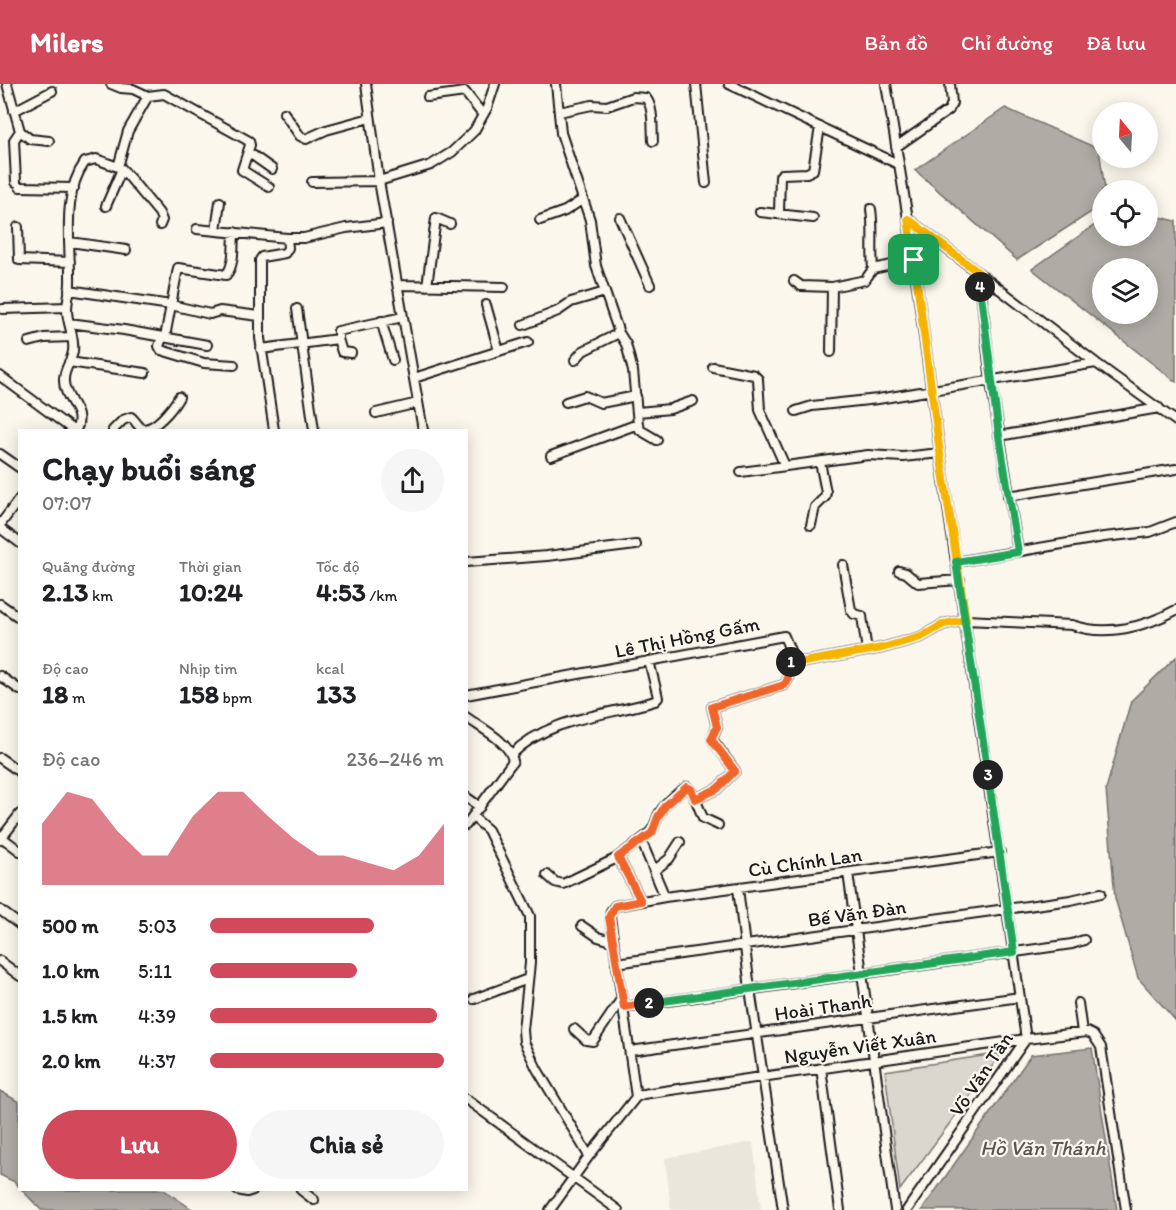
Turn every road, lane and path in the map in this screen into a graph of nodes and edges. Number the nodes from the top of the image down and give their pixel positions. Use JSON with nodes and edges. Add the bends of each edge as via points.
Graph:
{"nodes":[{"id":1,"x":7,"y":84,"type":"edge"},
{"id":2,"x":111,"y":84,"type":"edge"},
{"id":3,"x":366,"y":84,"type":"edge"},
{"id":4,"x":495,"y":84,"type":"edge"},
{"id":5,"x":556,"y":84,"type":"edge"},
{"id":6,"x":696,"y":84,"type":"edge"},
{"id":7,"x":729,"y":84,"type":"edge"},
{"id":8,"x":886,"y":84,"type":"edge"},
{"id":9,"x":950,"y":84,"type":"edge"},
{"id":10,"x":52,"y":91,"type":"dead end"},
{"id":11,"x":148,"y":96,"type":"junction"},
{"id":12,"x":428,"y":97,"type":"dead end"},
{"id":13,"x":14,"y":111,"type":"junction"},
{"id":14,"x":559,"y":112,"type":"junction"},
{"id":15,"x":284,"y":113,"type":"dead end"},
{"id":16,"x":483,"y":115,"type":"junction"},
{"id":17,"x":370,"y":118,"type":"junction"},
{"id":18,"x":820,"y":127,"type":"junction"},
{"id":19,"x":20,"y":131,"type":"junction"},
{"id":20,"x":49,"y":141,"type":"dead end"},
{"id":21,"x":653,"y":141,"type":"dead end"},
{"id":22,"x":896,"y":147,"type":"junction"},
{"id":23,"x":248,"y":152,"type":"junction"},
{"id":24,"x":898,"y":164,"type":"junction"},
{"id":25,"x":120,"y":168,"type":"junction"},
{"id":26,"x":272,"y":169,"type":"dead end"},
{"id":27,"x":380,"y":181,"type":"junction"},
{"id":28,"x":312,"y":182,"type":"dead end"},
{"id":29,"x":706,"y":183,"type":"dead end"},
{"id":30,"x":269,"y":187,"type":"dead end"},
{"id":31,"x":74,"y":188,"type":"junction"},
{"id":32,"x":582,"y":200,"type":"junction"},
{"id":33,"x":220,"y":202,"type":"dead end"},
{"id":34,"x":106,"y":206,"type":"dead end"},
{"id":35,"x":871,"y":209,"type":"dead end"},
{"id":36,"x":760,"y":212,"type":"dead end"},
{"id":37,"x":779,"y":213,"type":"junction"},
{"id":38,"x":620,"y":218,"type":"dead end"},
{"id":39,"x":813,"y":218,"type":"dead end"},
{"id":40,"x":908,"y":219,"type":"junction"},
{"id":41,"x":540,"y":220,"type":"dead end"},
{"id":42,"x":387,"y":223,"type":"junction"},
{"id":43,"x":450,"y":224,"type":"dead end"},
{"id":44,"x":160,"y":225,"type":"dead end"},
{"id":45,"x":18,"y":227,"type":"dead end"},
{"id":46,"x":197,"y":229,"type":"dead end"},
{"id":47,"x":216,"y":230,"type":"junction"},
{"id":48,"x":234,"y":232,"type":"junction"},
{"id":49,"x":287,"y":238,"type":"junction"},
{"id":50,"x":70,"y":242,"type":"junction"},
{"id":51,"x":126,"y":250,"type":"dead end"},
{"id":52,"x":914,"y":260,"type":"junction"},
{"id":53,"x":70,"y":262,"type":"junction"},
{"id":54,"x":873,"y":268,"type":"junction"},
{"id":55,"x":979,"y":273,"type":"junction"},
{"id":56,"x":794,"y":281,"type":"dead end"},
{"id":57,"x":398,"y":285,"type":"junction"},
{"id":58,"x":650,"y":285,"type":"dead end"},
{"id":59,"x":427,"y":286,"type":"junction"},
{"id":60,"x":504,"y":287,"type":"dead end"},
{"id":61,"x":832,"y":287,"type":"junction"},
{"id":62,"x":69,"y":290,"type":"junction"},
{"id":63,"x":604,"y":292,"type":"junction"},
{"id":64,"x":171,"y":305,"type":"junction"},
{"id":65,"x":486,"y":305,"type":"dead end"},
{"id":66,"x":67,"y":307,"type":"junction"},
{"id":67,"x":3,"y":309,"type":"dead end"},
{"id":68,"x":297,"y":309,"type":"dead end"},
{"id":69,"x":259,"y":316,"type":"junction"},
{"id":70,"x":403,"y":317,"type":"junction"},
{"id":71,"x":381,"y":321,"type":"junction"},
{"id":72,"x":69,"y":323,"type":"junction"},
{"id":73,"x":523,"y":325,"type":"dead end"},
{"id":74,"x":619,"y":333,"type":"junction"},
{"id":75,"x":71,"y":337,"type":"junction"},
{"id":76,"x":164,"y":338,"type":"junction"},
{"id":77,"x":338,"y":339,"type":"junction"},
{"id":78,"x":29,"y":342,"type":"dead end"},
{"id":79,"x":528,"y":342,"type":"dead end"},
{"id":80,"x":300,"y":344,"type":"junction"},
{"id":81,"x":207,"y":345,"type":"dead end"},
{"id":82,"x":261,"y":349,"type":"junction"},
{"id":83,"x":499,"y":351,"type":"junction"},
{"id":84,"x":831,"y":352,"type":"dead end"},
{"id":85,"x":351,"y":353,"type":"dead end"},
{"id":86,"x":393,"y":360,"type":"dead end"},
{"id":87,"x":574,"y":360,"type":"dead end"},
{"id":88,"x":69,"y":362,"type":"junction"},
{"id":89,"x":1096,"y":363,"type":"junction"},
{"id":90,"x":234,"y":365,"type":"dead end"},
{"id":91,"x":713,"y":367,"type":"dead end"},
{"id":92,"x":145,"y":373,"type":"dead end"},
{"id":93,"x":0,"y":376,"type":"edge"},
{"id":94,"x":414,"y":378,"type":"junction"},
{"id":95,"x":991,"y":382,"type":"junction"},
{"id":96,"x":931,"y":391,"type":"junction"},
{"id":97,"x":636,"y":396,"type":"junction"},
{"id":98,"x":179,"y":397,"type":"dead end"},
{"id":99,"x":693,"y":401,"type":"dead end"},
{"id":100,"x":566,"y":402,"type":"dead end"},
{"id":101,"x":418,"y":403,"type":"junction"},
{"id":102,"x":1160,"y":408,"type":"junction"},
{"id":103,"x":796,"y":411,"type":"dead end"},
{"id":104,"x":638,"y":412,"type":"junction"},
{"id":105,"x":376,"y":413,"type":"dead end"},
{"id":106,"x":1176,"y":421,"type":"edge"},
{"id":107,"x":638,"y":424,"type":"junction"},
{"id":108,"x":72,"y":429,"type":"edge"},
{"id":109,"x":74,"y":429,"type":"edge"},
{"id":110,"x":114,"y":429,"type":"edge"},
{"id":111,"x":274,"y":429,"type":"edge"},
{"id":112,"x":314,"y":429,"type":"edge"},
{"id":113,"x":423,"y":429,"type":"edge"},
{"id":114,"x":999,"y":436,"type":"junction"},
{"id":115,"x":657,"y":440,"type":"dead end"},
{"id":116,"x":940,"y":453,"type":"junction"},
{"id":117,"x":0,"y":454,"type":"edge"},
{"id":118,"x":551,"y":456,"type":"dead end"},
{"id":119,"x":820,"y":462,"type":"junction"},
{"id":120,"x":785,"y":466,"type":"junction"},
{"id":121,"x":18,"y":467,"type":"edge"},
{"id":122,"x":1176,"y":469,"type":"edge"},
{"id":123,"x":741,"y":472,"type":"dead end"},
{"id":124,"x":1008,"y":496,"type":"junction"},
{"id":125,"x":18,"y":501,"type":"edge"},
{"id":126,"x":1176,"y":522,"type":"edge"},
{"id":127,"x":811,"y":525,"type":"dead end"},
{"id":128,"x":0,"y":526,"type":"edge"},
{"id":129,"x":18,"y":541,"type":"edge"},
{"id":130,"x":636,"y":545,"type":"dead end"},
{"id":131,"x":1018,"y":552,"type":"junction"},
{"id":132,"x":468,"y":562,"type":"edge"},
{"id":133,"x":956,"y":562,"type":"junction"},
{"id":134,"x":843,"y":565,"type":"dead end"},
{"id":135,"x":899,"y":571,"type":"dead end"},
{"id":136,"x":960,"y":580,"type":"junction"},
{"id":137,"x":0,"y":604,"type":"edge"},
{"id":138,"x":1176,"y":610,"type":"edge"},
{"id":139,"x":18,"y":617,"type":"edge"},
{"id":140,"x":966,"y":620,"type":"junction"},
{"id":141,"x":867,"y":651,"type":"junction"},
{"id":142,"x":794,"y":660,"type":"junction"},
{"id":143,"x":649,"y":661,"type":"junction"},
{"id":144,"x":0,"y":676,"type":"edge"},
{"id":145,"x":18,"y":689,"type":"edge"},
{"id":146,"x":468,"y":695,"type":"edge"},
{"id":147,"x":468,"y":718,"type":"edge"},
{"id":148,"x":511,"y":755,"type":"junction"},
{"id":149,"x":0,"y":758,"type":"edge"},
{"id":150,"x":18,"y":771,"type":"edge"},
{"id":151,"x":468,"y":798,"type":"edge"},
{"id":152,"x":695,"y":799,"type":"junction"},
{"id":153,"x":480,"y":807,"type":"junction"},
{"id":154,"x":18,"y":817,"type":"edge"},
{"id":155,"x":473,"y":817,"type":"junction"},
{"id":156,"x":468,"y":823,"type":"edge"},
{"id":157,"x":718,"y":825,"type":"dead end"},
{"id":158,"x":1,"y":838,"type":"edge"},
{"id":159,"x":641,"y":840,"type":"junction"},
{"id":160,"x":680,"y":842,"type":"dead end"},
{"id":161,"x":18,"y":850,"type":"edge"},
{"id":162,"x":1000,"y":852,"type":"junction"},
{"id":163,"x":618,"y":857,"type":"junction"},
{"id":164,"x":654,"y":870,"type":"junction"},
{"id":165,"x":848,"y":873,"type":"junction"},
{"id":166,"x":547,"y":875,"type":"dead end"},
{"id":167,"x":738,"y":888,"type":"junction"},
{"id":168,"x":1101,"y":892,"type":"dead end"},
{"id":169,"x":665,"y":897,"type":"junction"},
{"id":170,"x":641,"y":901,"type":"junction"},
{"id":171,"x":1008,"y":909,"type":"junction"},
{"id":172,"x":0,"y":910,"type":"edge"},
{"id":173,"x":18,"y":924,"type":"edge"},
{"id":174,"x":582,"y":926,"type":"dead end"},
{"id":175,"x":857,"y":930,"type":"junction"},
{"id":176,"x":1084,"y":940,"type":"dead end"},
{"id":177,"x":612,"y":941,"type":"junction"},
{"id":178,"x":744,"y":945,"type":"junction"},
{"id":179,"x":1014,"y":952,"type":"junction"},
{"id":180,"x":0,"y":961,"type":"edge"},
{"id":181,"x":616,"y":963,"type":"junction"},
{"id":182,"x":862,"y":973,"type":"junction"},
{"id":183,"x":18,"y":974,"type":"edge"},
{"id":184,"x":528,"y":979,"type":"junction"},
{"id":185,"x":750,"y":989,"type":"junction"},
{"id":186,"x":1020,"y":997,"type":"junction"},
{"id":187,"x":474,"y":999,"type":"dead end"},
{"id":188,"x":623,"y":1003,"type":"junction"},
{"id":189,"x":1078,"y":1003,"type":"dead end"},
{"id":190,"x":868,"y":1017,"type":"junction"},
{"id":191,"x":574,"y":1029,"type":"dead end"},
{"id":192,"x":756,"y":1033,"type":"junction"},
{"id":193,"x":1086,"y":1033,"type":"junction"},
{"id":194,"x":1026,"y":1039,"type":"junction"},
{"id":195,"x":630,"y":1051,"type":"junction"},
{"id":196,"x":874,"y":1061,"type":"junction"},
{"id":197,"x":821,"y":1068,"type":"junction"},
{"id":198,"x":762,"y":1076,"type":"junction"},
{"id":199,"x":636,"y":1097,"type":"junction"},
{"id":200,"x":469,"y":1104,"type":"edge"},
{"id":201,"x":590,"y":1156,"type":"junction"},
{"id":202,"x":574,"y":1178,"type":"junction"},
{"id":203,"x":302,"y":1191,"type":"edge"},
{"id":204,"x":314,"y":1200,"type":"dead end"},
{"id":205,"x":550,"y":1210,"type":"edge"},
{"id":206,"x":618,"y":1210,"type":"edge"},
{"id":207,"x":783,"y":1210,"type":"edge"},
{"id":208,"x":840,"y":1210,"type":"edge"},
{"id":209,"x":895,"y":1210,"type":"edge"},
{"id":210,"x":907,"y":1210,"type":"edge"},
{"id":211,"x":1126,"y":1210,"type":"edge"}],
"edges":[{"from":1,"to":13,"type":"street"},
{"from":2,"to":11,"type":"street"},
{"from":3,"to":17,"type":"street"},
{"from":4,"to":16,"type":"street"},
{"from":5,"to":14,"type":"street"},
{"from":6,"to":29,"type":"street"},
{"from":7,"to":18,"type":"street"},
{"from":8,"to":22,"type":"street","name":"Võ Văn Tần"},
{"from":9,"to":22,"type":"street","via":[[949,110]]},
{"from":10,"to":13,"type":"street"},
{"from":11,"to":23,"type":"street","via":[[164,94],[237,134],[249,141]]},
{"from":11,"to":25,"type":"street","via":[[128,131]]},
{"from":12,"to":16,"type":"street","via":[[465,92]]},
{"from":13,"to":19,"type":"street"},
{"from":14,"to":21,"type":"street","via":[[607,106],[633,97],[646,98]]},
{"from":14,"to":32,"type":"street","via":[[561,133]]},
{"from":15,"to":17,"type":"street","via":[[306,139],[326,129]]},
{"from":16,"to":27,"type":"street","via":[[474,131],[452,152],[424,168]]},
{"from":17,"to":27,"type":"street"},
{"from":18,"to":24,"type":"street"},
{"from":18,"to":37,"type":"street","via":[[813,170],[780,176]]},
{"from":19,"to":20,"type":"street","via":[[30,139]]},
{"from":19,"to":31,"type":"street","via":[[14,140],[18,184]]},
{"from":22,"to":24,"type":"street","name":"Võ Văn Tần"},
{"from":23,"to":26,"type":"street"},
{"from":23,"to":30,"type":"street","via":[[242,170]]},
{"from":24,"to":40,"type":"street","name":"Võ Văn Tần"},
{"from":25,"to":31,"type":"street","via":[[101,160],[88,160],[81,167]]},
{"from":25,"to":34,"type":"street"},
{"from":25,"to":44,"type":"street","via":[[159,213]]},
{"from":27,"to":28,"type":"street"},
{"from":27,"to":42,"type":"street"},
{"from":31,"to":50,"type":"street"},
{"from":32,"to":41,"type":"street"},
{"from":32,"to":63,"type":"street","via":[[591,222],[596,266]]},
{"from":33,"to":47,"type":"street"},
{"from":35,"to":54,"type":"street"},
{"from":36,"to":37,"type":"street"},
{"from":37,"to":39,"type":"street"},
{"from":38,"to":58,"type":"street"},
{"from":40,"to":52,"type":"street","name":"Võ Văn Tần"},
{"from":40,"to":55,"type":"street"},
{"from":42,"to":49,"type":"street"},
{"from":42,"to":57,"type":"street"},
{"from":43,"to":59,"type":"street","via":[[436,218]]},
{"from":45,"to":53,"type":"street","via":[[19,260]]},
{"from":46,"to":47,"type":"street"},
{"from":47,"to":48,"type":"street"},
{"from":48,"to":49,"type":"street"},
{"from":48,"to":64,"type":"street","via":[[229,273],[222,276],[178,268]]},
{"from":49,"to":69,"type":"street","via":[[285,253],[261,258]]},
{"from":50,"to":51,"type":"street"},
{"from":50,"to":53,"type":"street"},
{"from":52,"to":54,"type":"street"},
{"from":52,"to":96,"type":"street","name":"Võ Văn Tần"},
{"from":53,"to":62,"type":"street"},
{"from":54,"to":61,"type":"street","via":[[865,280]]},
{"from":55,"to":89,"type":"street"},
{"from":55,"to":95,"type":"street"},
{"from":56,"to":61,"type":"street","via":[[801,286]]},
{"from":57,"to":59,"type":"street"},
{"from":57,"to":70,"type":"street"},
{"from":59,"to":60,"type":"street"},
{"from":61,"to":84,"type":"street"},
{"from":62,"to":64,"type":"street"},
{"from":62,"to":66,"type":"street"},
{"from":63,"to":73,"type":"street","via":[[571,302]]},
{"from":63,"to":74,"type":"street"},
{"from":64,"to":69,"type":"street","via":[[210,314],[220,311]]},
{"from":64,"to":76,"type":"street"},
{"from":65,"to":83,"type":"street"},
{"from":66,"to":67,"type":"street"},
{"from":66,"to":72,"type":"street"},
{"from":68,"to":80,"type":"street"},
{"from":69,"to":82,"type":"street"},
{"from":70,"to":71,"type":"street"},
{"from":70,"to":94,"type":"street"},
{"from":71,"to":77,"type":"street","via":[[338,331]]},
{"from":71,"to":86,"type":"street"},
{"from":72,"to":75,"type":"street"},
{"from":72,"to":76,"type":"street"},
{"from":74,"to":87,"type":"street","via":[[583,351]]},
{"from":74,"to":97,"type":"street","via":[[627,346]]},
{"from":75,"to":78,"type":"street"},
{"from":75,"to":88,"type":"street","via":[[73,350]]},
{"from":76,"to":81,"type":"street"},
{"from":76,"to":90,"type":"street","via":[[161,350],[204,363]]},
{"from":77,"to":80,"type":"street"},
{"from":77,"to":85,"type":"street","via":[[342,352]]},
{"from":79,"to":83,"type":"street"},
{"from":80,"to":82,"type":"street"},
{"from":80,"to":112,"type":"street"},
{"from":82,"to":111,"type":"street"},
{"from":83,"to":94,"type":"street"},
{"from":88,"to":92,"type":"street"},
{"from":88,"to":109,"type":"street","via":[[63,378],[67,396],[78,412],[80,423]]},
{"from":89,"to":95,"type":"street"},
{"from":89,"to":102,"type":"street"},
{"from":91,"to":120,"type":"street","via":[[758,379],[760,410]]},
{"from":93,"to":108,"type":"street"},
{"from":94,"to":101,"type":"street"},
{"from":95,"to":96,"type":"street"},
{"from":95,"to":114,"type":"street"},
{"from":96,"to":103,"type":"street"},
{"from":96,"to":116,"type":"street","name":"Võ Văn Tần"},
{"from":97,"to":100,"type":"street","via":[[601,403],[585,396]]},
{"from":97,"to":104,"type":"street"},
{"from":98,"to":110,"type":"street","via":[[164,417],[146,428],[131,417]]},
{"from":99,"to":104,"type":"street","via":[[670,409]]},
{"from":101,"to":105,"type":"street"},
{"from":101,"to":113,"type":"street"},
{"from":102,"to":106,"type":"street"},
{"from":102,"to":114,"type":"street"},
{"from":104,"to":107,"type":"street"},
{"from":107,"to":115,"type":"street","via":[[640,430]]},
{"from":107,"to":118,"type":"street"},
{"from":114,"to":124,"type":"street"},
{"from":116,"to":119,"type":"street","via":[[868,455]]},
{"from":116,"to":133,"type":"street","name":"Võ Văn Tần"},
{"from":117,"to":121,"type":"street"},
{"from":119,"to":120,"type":"street"},
{"from":119,"to":127,"type":"street","via":[[826,492],[815,507]]},
{"from":120,"to":123,"type":"street"},
{"from":122,"to":124,"type":"street"},
{"from":124,"to":131,"type":"street"},
{"from":125,"to":128,"type":"street"},
{"from":126,"to":131,"type":"street","via":[[1150,532]]},
{"from":128,"to":129,"type":"street"},
{"from":130,"to":132,"type":"street"},
{"from":131,"to":133,"type":"street"},
{"from":133,"to":136,"type":"street","name":"Võ Văn Tần"},
{"from":134,"to":141,"type":"street","via":[[850,610],[862,616]]},
{"from":135,"to":136,"type":"street","via":[[918,583]]},
{"from":136,"to":140,"type":"street","name":"Võ Văn Tần"},
{"from":137,"to":139,"type":"street"},
{"from":138,"to":140,"type":"street","via":[[1150,623],[1115,629]]},
{"from":140,"to":141,"type":"street"},
{"from":140,"to":162,"type":"street","name":"Võ Văn Tần"},
{"from":141,"to":142,"type":"street","via":[[804,662]]},
{"from":142,"to":143,"type":"street","name":"Lê Thị Hồng Gấm","via":[[784,636]]},
{"from":142,"to":152,"type":"street","via":[[786,666],[788,679],[784,685],[712,707],[717,727],[711,739],[735,771],[717,789]]},
{"from":143,"to":146,"type":"street","name":"Lê Thị Hồng Gấm"},
{"from":143,"to":148,"type":"street","via":[[658,698],[655,701],[561,725],[523,743]]},
{"from":144,"to":145,"type":"street"},
{"from":147,"to":148,"type":"street","via":[[503,744]]},
{"from":148,"to":153,"type":"street","via":[[511,764]]},
{"from":149,"to":150,"type":"street"},
{"from":151,"to":153,"type":"street"},
{"from":152,"to":157,"type":"street","via":[[703,818]]},
{"from":152,"to":159,"type":"street","via":[[691,789],[682,790],[661,812],[652,833]]},
{"from":153,"to":155,"type":"street"},
{"from":154,"to":158,"type":"street"},
{"from":155,"to":156,"type":"street"},
{"from":155,"to":184,"type":"street","via":[[488,830],[530,916]]},
{"from":158,"to":161,"type":"street"},
{"from":159,"to":163,"type":"street"},
{"from":159,"to":164,"type":"street"},
{"from":160,"to":164,"type":"street","via":[[669,859]]},
{"from":162,"to":165,"type":"street","name":"Cù Chính Lan"},
{"from":162,"to":171,"type":"street","name":"Võ Văn Tần"},
{"from":163,"to":166,"type":"street","via":[[563,884]]},
{"from":163,"to":170,"type":"street"},
{"from":164,"to":169,"type":"street"},
{"from":165,"to":167,"type":"street","name":"Cù Chính Lan"},
{"from":165,"to":175,"type":"street"},
{"from":167,"to":169,"type":"street","name":"Cù Chính Lan"},
{"from":167,"to":178,"type":"street"},
{"from":168,"to":171,"type":"street","name":"Bế Văn Đàn"},
{"from":169,"to":170,"type":"street","name":"Cù Chính Lan"},
{"from":170,"to":177,"type":"street","name":"Cù Chính Lan","via":[[615,906],[609,917]]},
{"from":171,"to":175,"type":"street","name":"Bế Văn Đàn"},
{"from":171,"to":179,"type":"street","name":"Võ Văn Tần"},
{"from":172,"to":173,"type":"street"},
{"from":174,"to":177,"type":"street"},
{"from":175,"to":178,"type":"street","name":"Bế Văn Đàn"},
{"from":175,"to":182,"type":"street"},
{"from":176,"to":179,"type":"street"},
{"from":177,"to":181,"type":"street"},
{"from":178,"to":181,"type":"street","name":"Bế Văn Đàn"},
{"from":178,"to":185,"type":"street"},
{"from":179,"to":182,"type":"street"},
{"from":179,"to":186,"type":"street","name":"Võ Văn Tần"},
{"from":180,"to":183,"type":"street"},
{"from":181,"to":188,"type":"street"},
{"from":182,"to":185,"type":"street"},
{"from":182,"to":190,"type":"street"},
{"from":184,"to":187,"type":"street"},
{"from":184,"to":201,"type":"street","via":[[524,1042]]},
{"from":185,"to":188,"type":"street"},
{"from":185,"to":192,"type":"street"},
{"from":186,"to":190,"type":"street","name":"Hoài Thanh"},
{"from":186,"to":194,"type":"street","name":"Võ Văn Tần"},
{"from":188,"to":191,"type":"street","via":[[593,1041]]},
{"from":188,"to":195,"type":"street"},
{"from":189,"to":193,"type":"street"},
{"from":190,"to":192,"type":"street","name":"Hoài Thanh"},
{"from":190,"to":196,"type":"street"},
{"from":192,"to":195,"type":"street","name":"Hoài Thanh"},
{"from":192,"to":198,"type":"street"},
{"from":193,"to":194,"type":"street","name":"Nguyễn Viết Xuân"},
{"from":193,"to":211,"type":"street","via":[[1101,1047]]},
{"from":194,"to":196,"type":"street","name":"Nguyễn Viết Xuân"},
{"from":194,"to":210,"type":"street","name":"Võ Văn Tần"},
{"from":195,"to":199,"type":"street"},
{"from":196,"to":197,"type":"street","name":"Nguyễn Viết Xuân"},
{"from":196,"to":209,"type":"street"},
{"from":197,"to":198,"type":"street","name":"Nguyễn Viết Xuân"},
{"from":197,"to":208,"type":"street"},
{"from":198,"to":199,"type":"street","name":"Nguyễn Viết Xuân"},
{"from":198,"to":207,"type":"street"},
{"from":199,"to":201,"type":"street"},
{"from":200,"to":202,"type":"street"},
{"from":201,"to":202,"type":"street"},
{"from":202,"to":205,"type":"street"},
{"from":202,"to":206,"type":"street"},
{"from":203,"to":204,"type":"street"}]}
